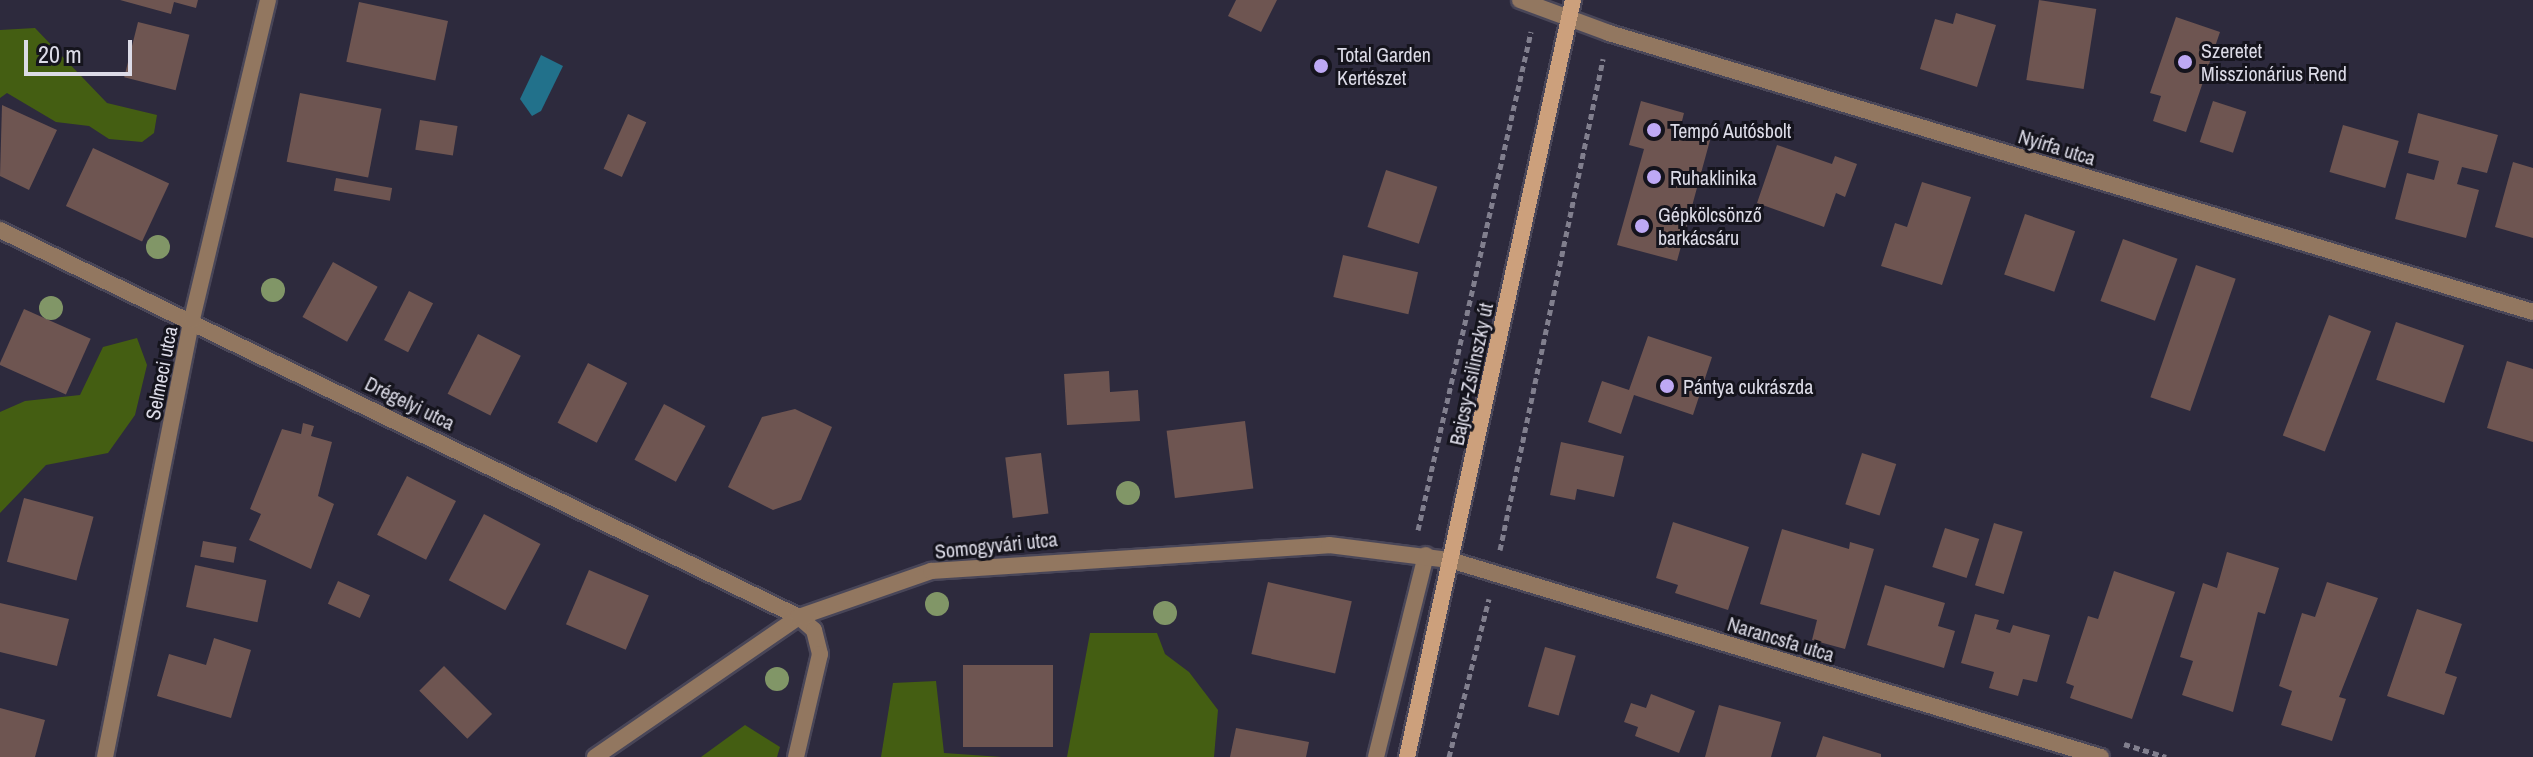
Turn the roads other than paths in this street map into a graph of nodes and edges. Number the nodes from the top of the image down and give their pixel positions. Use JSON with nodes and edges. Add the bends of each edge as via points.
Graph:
{"nodes":[{"id":1,"x":268,"y":0,"type":"edge"},
{"id":2,"x":1520,"y":0,"type":"edge"},
{"id":3,"x":1573,"y":0,"type":"edge"},
{"id":4,"x":1570,"y":19,"type":"junction"},
{"id":5,"x":0,"y":230,"type":"edge"},
{"id":6,"x":2533,"y":312,"type":"edge"},
{"id":7,"x":192,"y":319,"type":"junction"},
{"id":8,"x":1420,"y":554,"type":"junction"},
{"id":9,"x":1450,"y":560,"type":"junction"},
{"id":10,"x":799,"y":617,"type":"junction"},
{"id":11,"x":105,"y":757,"type":"edge"},
{"id":12,"x":595,"y":757,"type":"edge"},
{"id":13,"x":796,"y":757,"type":"edge"},
{"id":14,"x":1376,"y":757,"type":"edge"},
{"id":15,"x":1407,"y":757,"type":"edge"},
{"id":16,"x":2101,"y":757,"type":"edge"}],
"edges":[{"from":1,"to":7,"type":"street","name":"Selmeci utca"},
{"from":2,"to":4,"type":"street","name":"Nyírfa utca"},
{"from":3,"to":4,"type":"main road","name":"Bajcsy-Zsilinszky út"},
{"from":4,"to":6,"type":"street","name":"Nyírfa utca"},
{"from":4,"to":9,"type":"main road","name":"Bajcsy-Zsilinszky út"},
{"from":5,"to":7,"type":"street","name":"Drégelyi utca"},
{"from":7,"to":10,"type":"street","name":"Drégelyi utca"},
{"from":7,"to":11,"type":"street","name":"Selmeci utca"},
{"from":8,"to":9,"type":"street","name":"Somogyvári utca"},
{"from":8,"to":10,"type":"street","name":"Somogyvári utca","via":[[1329,545],[1013,561],[931,571]]},
{"from":8,"to":14,"type":"street"},
{"from":9,"to":15,"type":"main road","name":"Bajcsy-Zsilinszky út"},
{"from":9,"to":16,"type":"street","name":"Narancsfa utca"},
{"from":10,"to":12,"type":"street","name":"Somogyvári utca"},
{"from":10,"to":13,"type":"street","via":[[814,630],[820,654]]}]}
